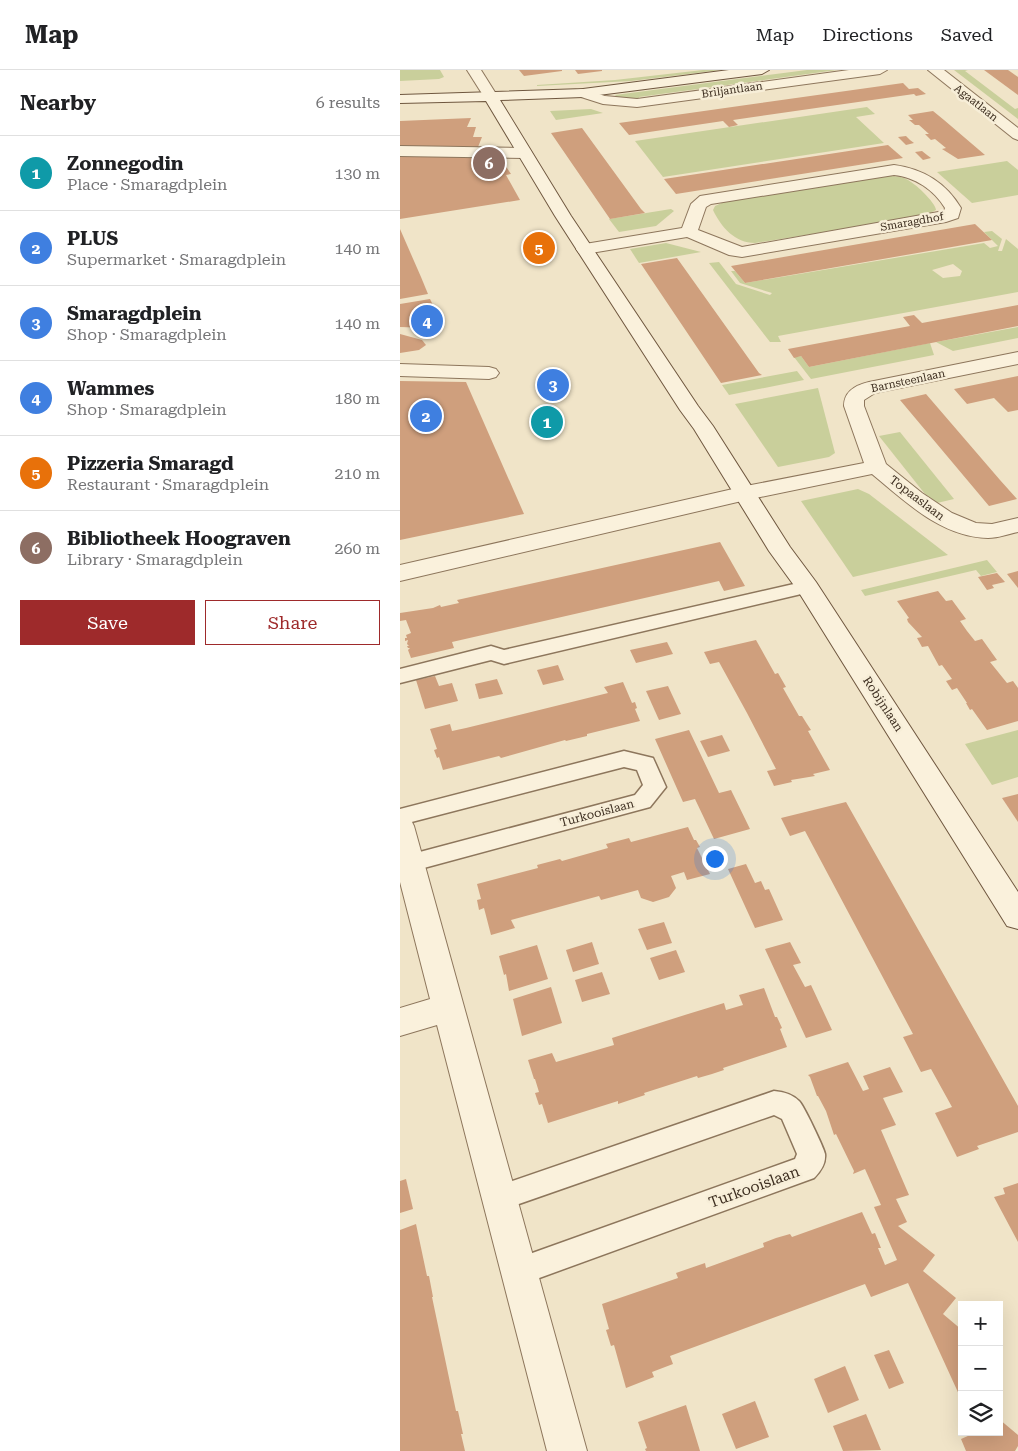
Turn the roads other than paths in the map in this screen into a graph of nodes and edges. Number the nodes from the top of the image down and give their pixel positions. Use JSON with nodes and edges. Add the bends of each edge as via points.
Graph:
{"nodes":[{"id":1,"x":474,"y":70,"type":"edge"},
{"id":2,"x":762,"y":70,"type":"edge"},
{"id":3,"x":880,"y":70,"type":"edge"},
{"id":4,"x":935,"y":70,"type":"edge"},
{"id":5,"x":583,"y":94,"type":"junction"},
{"id":6,"x":491,"y":98,"type":"junction"},
{"id":7,"x":400,"y":99,"type":"edge"},
{"id":8,"x":1018,"y":135,"type":"edge"},
{"id":9,"x":400,"y":151,"type":"edge"},
{"id":10,"x":524,"y":153,"type":"junction"},
{"id":11,"x":689,"y":232,"type":"junction"},
{"id":12,"x":585,"y":249,"type":"junction"},
{"id":13,"x":1018,"y":358,"type":"edge"},
{"id":14,"x":400,"y":370,"type":"edge"},
{"id":15,"x":489,"y":373,"type":"dead end"},
{"id":16,"x":876,"y":467,"type":"junction"},
{"id":17,"x":746,"y":493,"type":"junction"},
{"id":18,"x":1018,"y":525,"type":"edge"},
{"id":19,"x":400,"y":573,"type":"edge"},
{"id":20,"x":807,"y":587,"type":"junction"},
{"id":21,"x":400,"y":676,"type":"edge"},
{"id":22,"x":400,"y":817,"type":"edge"},
{"id":23,"x":400,"y":826,"type":"edge"},
{"id":24,"x":409,"y":863,"type":"junction"},
{"id":25,"x":1018,"y":917,"type":"edge"},
{"id":26,"x":449,"y":1008,"type":"junction"},
{"id":27,"x":400,"y":1022,"type":"edge"},
{"id":28,"x":500,"y":1198,"type":"junction"},
{"id":29,"x":520,"y":1271,"type":"junction"},
{"id":30,"x":567,"y":1451,"type":"edge"}],
"edges":[{"from":1,"to":6,"type":"street","name":"Robijnlaan"},
{"from":2,"to":5,"type":"street","name":"Briljantlaan"},
{"from":3,"to":5,"type":"street","name":"Briljantlaan","via":[[637,103],[603,100]]},
{"from":4,"to":8,"type":"street","name":"Agaatlaan"},
{"from":5,"to":6,"type":"street","name":"Briljantlaan"},
{"from":6,"to":7,"type":"street","name":"Briljantlaan"},
{"from":6,"to":10,"type":"street","name":"Robijnlaan"},
{"from":9,"to":10,"type":"street"},
{"from":10,"to":12,"type":"street","name":"Robijnlaan"},
{"from":11,"to":11,"type":"street","name":"Smaragdhof","via":[[742,252],[946,217],[952,214],[953,208],[922,177],[894,170],[706,200],[699,204]]},
{"from":11,"to":12,"type":"street"},
{"from":12,"to":17,"type":"street","name":"Robijnlaan"},
{"from":13,"to":16,"type":"street","name":"Barnsteenlaan","via":[[860,392],[854,399],[854,406]]},
{"from":14,"to":15,"type":"street"},
{"from":16,"to":17,"type":"street"},
{"from":16,"to":18,"type":"street","name":"Topaaslaan","via":[[946,521],[966,529],[987,532]]},
{"from":17,"to":19,"type":"street"},
{"from":17,"to":20,"type":"street","name":"Robijnlaan"},
{"from":20,"to":21,"type":"lane","via":[[504,656],[491,653]]},
{"from":20,"to":25,"type":"street","name":"Robijnlaan"},
{"from":22,"to":24,"type":"lane","name":"Turkooislaan","via":[[624,759],[645,764],[654,787],[642,801]]},
{"from":23,"to":24,"type":"street"},
{"from":24,"to":26,"type":"street"},
{"from":26,"to":27,"type":"street"},
{"from":26,"to":28,"type":"street"},
{"from":28,"to":29,"type":"street"},
{"from":28,"to":29,"type":"lane","name":"Turkooislaan","via":[[774,1103],[783,1104],[792,1111],[811,1154],[810,1164],[804,1169]]},
{"from":29,"to":30,"type":"street"}]}
